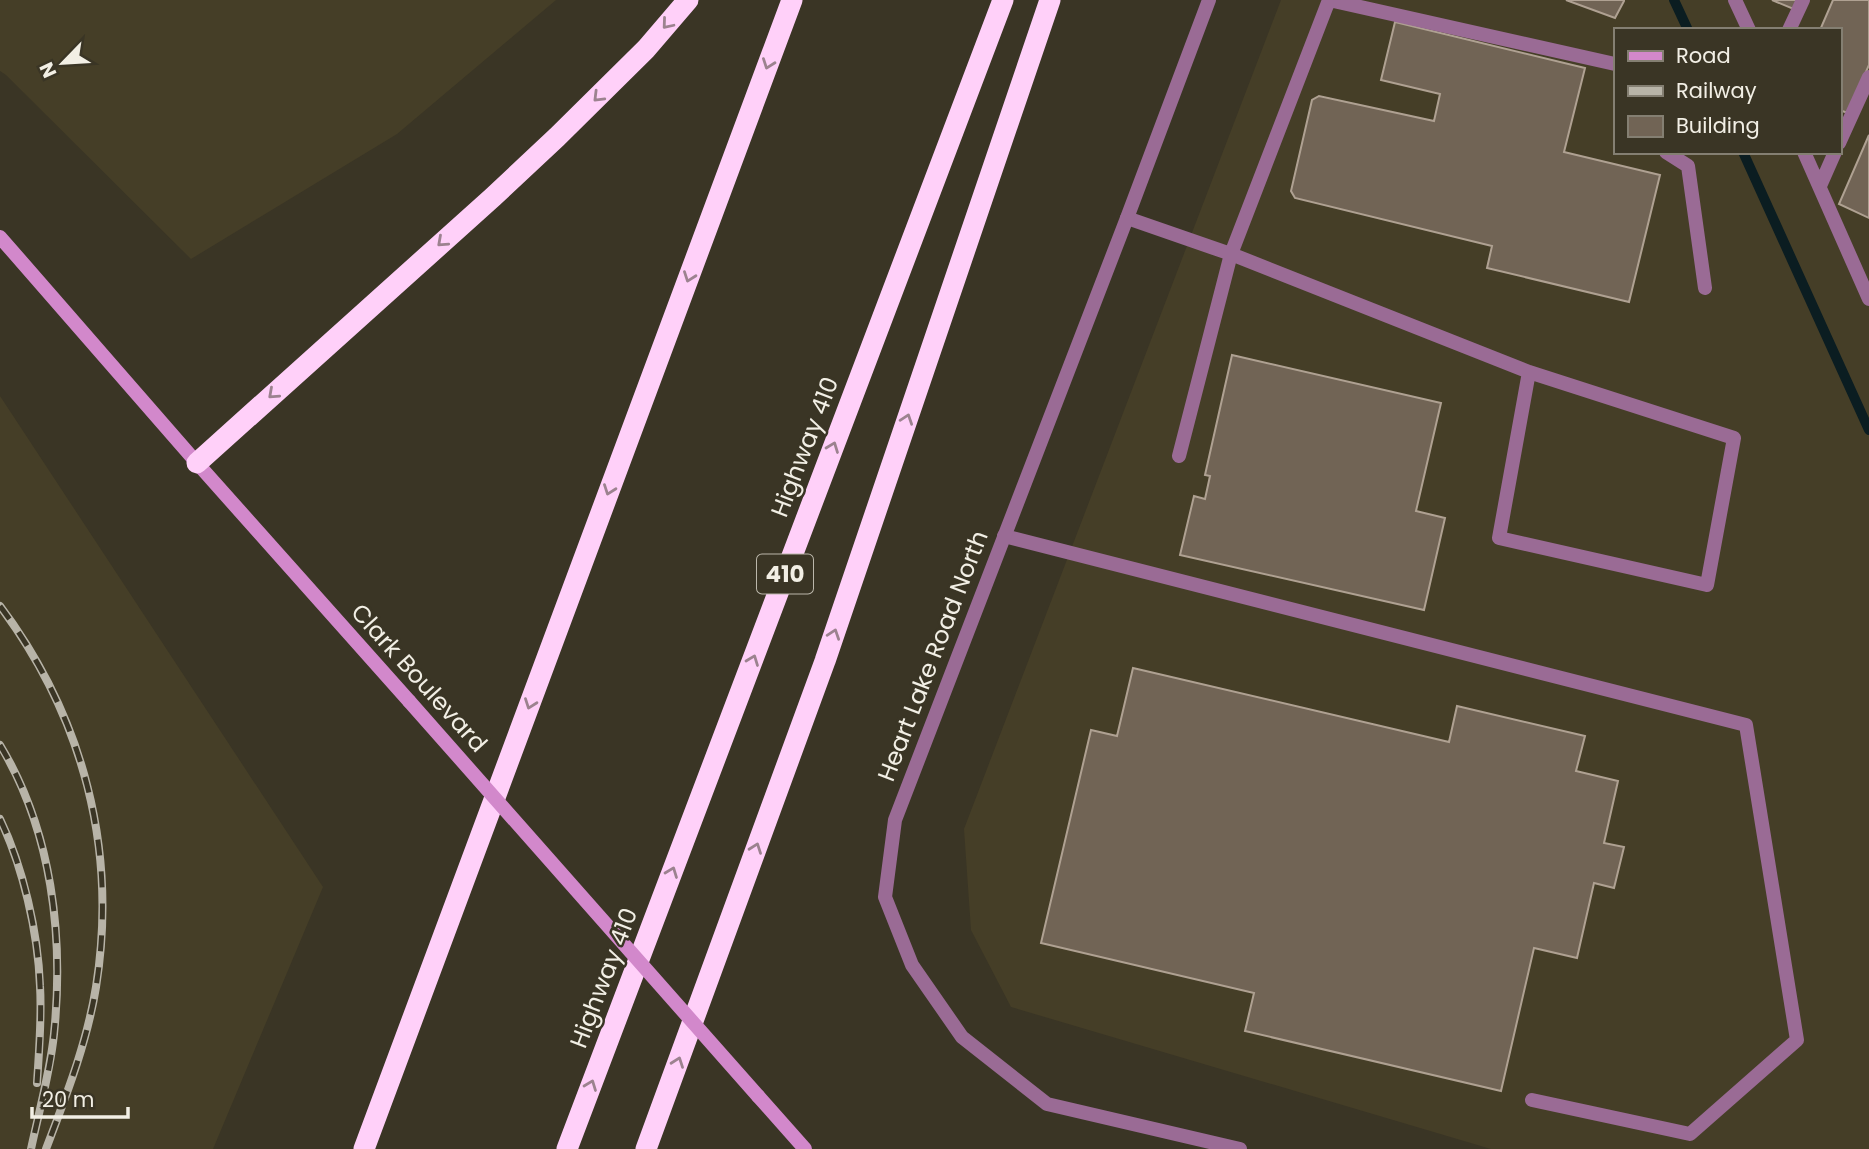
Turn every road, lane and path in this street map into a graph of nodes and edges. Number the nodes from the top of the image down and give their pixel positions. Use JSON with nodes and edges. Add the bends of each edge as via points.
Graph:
{"nodes":[{"id":1,"x":688,"y":0,"type":"edge"},
{"id":2,"x":792,"y":0,"type":"edge"},
{"id":3,"x":1003,"y":0,"type":"edge"},
{"id":4,"x":1050,"y":0,"type":"edge"},
{"id":5,"x":1209,"y":0,"type":"edge"},
{"id":6,"x":1329,"y":0,"type":"edge"},
{"id":7,"x":1735,"y":0,"type":"edge"},
{"id":8,"x":1803,"y":0,"type":"edge"},
{"id":9,"x":1747,"y":28,"type":"edge"},
{"id":10,"x":1790,"y":28,"type":"edge"},
{"id":11,"x":1614,"y":64,"type":"edge"},
{"id":12,"x":1869,"y":77,"type":"edge"},
{"id":13,"x":1841,"y":139,"type":"edge"},
{"id":14,"x":1669,"y":154,"type":"edge"},
{"id":15,"x":1805,"y":154,"type":"edge"},
{"id":16,"x":1834,"y":154,"type":"edge"},
{"id":17,"x":1820,"y":186,"type":"junction"},
{"id":18,"x":1127,"y":218,"type":"junction"},
{"id":19,"x":0,"y":237,"type":"edge"},
{"id":20,"x":1231,"y":254,"type":"junction"},
{"id":21,"x":1705,"y":288,"type":"dead end"},
{"id":22,"x":1869,"y":299,"type":"edge"},
{"id":23,"x":1529,"y":372,"type":"junction"},
{"id":24,"x":1179,"y":456,"type":"dead end"},
{"id":25,"x":197,"y":463,"type":"junction"},
{"id":26,"x":1004,"y":536,"type":"junction"},
{"id":27,"x":1532,"y":1100,"type":"dead end"},
{"id":28,"x":364,"y":1149,"type":"edge"},
{"id":29,"x":567,"y":1149,"type":"edge"},
{"id":30,"x":646,"y":1149,"type":"edge"},
{"id":31,"x":805,"y":1149,"type":"edge"},
{"id":32,"x":1240,"y":1149,"type":"edge"}],
"edges":[{"from":1,"to":25,"type":"highway","one_way":true,"via":[[646,49],[557,137]]},
{"from":2,"to":28,"type":"highway","one_way":true},
{"from":29,"to":3,"type":"highway","name":"Highway 410","number":"410","one_way":true},
{"from":30,"to":4,"type":"highway","one_way":true,"via":[[825,661]]},
{"from":5,"to":18,"type":"street","name":"Heart Lake Road North"},
{"from":6,"to":11,"type":"street"},
{"from":6,"to":20,"type":"street"},
{"from":7,"to":9,"type":"street"},
{"from":8,"to":10,"type":"street"},
{"from":12,"to":13,"type":"street"},
{"from":14,"to":21,"type":"street","via":[[1688,166]]},
{"from":15,"to":17,"type":"street"},
{"from":16,"to":17,"type":"street"},
{"from":17,"to":22,"type":"street"},
{"from":18,"to":20,"type":"street"},
{"from":18,"to":26,"type":"street","name":"Heart Lake Road North"},
{"from":19,"to":25,"type":"street","name":"Clark Boulevard"},
{"from":20,"to":23,"type":"street"},
{"from":20,"to":24,"type":"street"},
{"from":23,"to":23,"type":"street","via":[[1734,438],[1707,585],[1499,538]]},
{"from":25,"to":31,"type":"street","name":"Clark Boulevard","bridge":true},
{"from":26,"to":27,"type":"street","via":[[1746,725],[1797,1040],[1690,1134]]},
{"from":26,"to":32,"type":"street","name":"Heart Lake Road North","via":[[895,820],[886,897],[912,965],[962,1037],[1047,1104]]}]}
